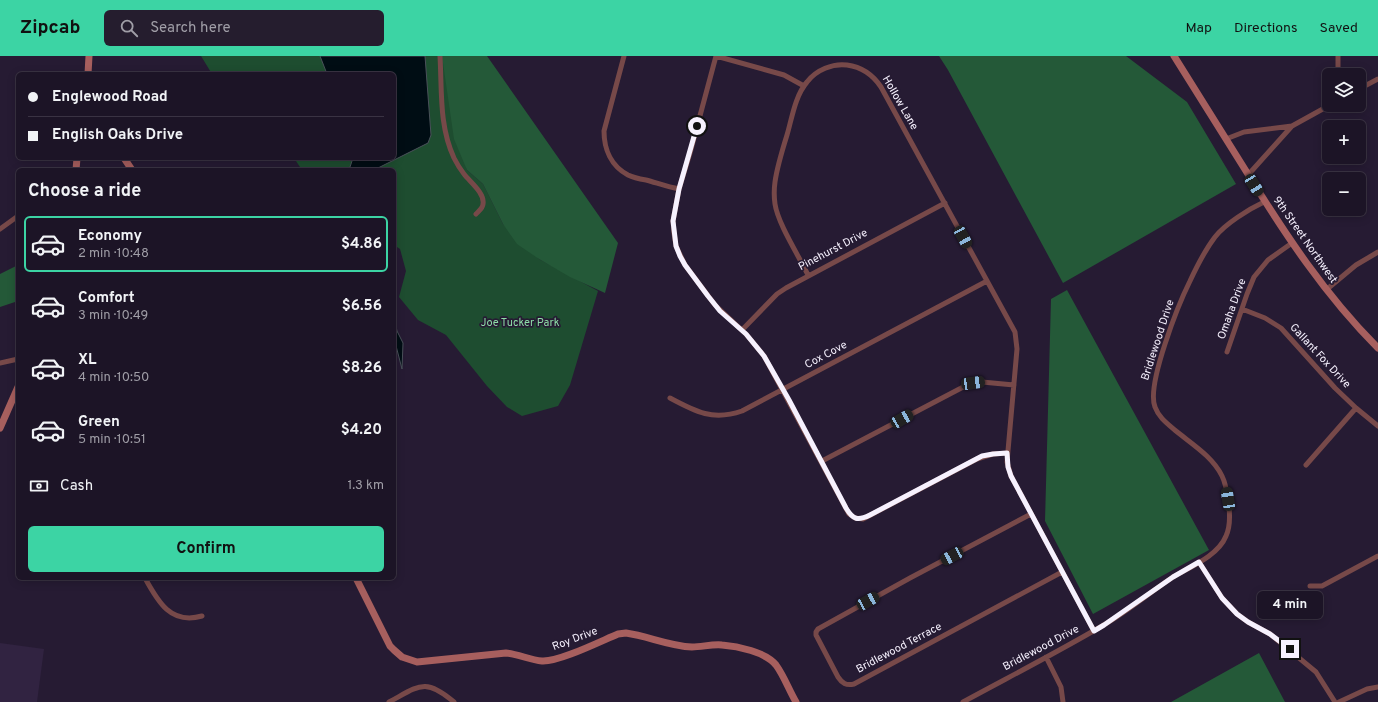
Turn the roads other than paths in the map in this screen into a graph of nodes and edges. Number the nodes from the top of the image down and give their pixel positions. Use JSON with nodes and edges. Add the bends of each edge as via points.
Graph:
{"nodes":[{"id":1,"x":89,"y":56,"type":"edge"},
{"id":2,"x":440,"y":56,"type":"edge"},
{"id":3,"x":624,"y":56,"type":"edge"},
{"id":4,"x":716,"y":56,"type":"edge"},
{"id":5,"x":1174,"y":56,"type":"edge"},
{"id":6,"x":1338,"y":56,"type":"edge"},
{"id":7,"x":1338,"y":68,"type":"edge"},
{"id":8,"x":88,"y":72,"type":"edge"},
{"id":9,"x":1378,"y":79,"type":"edge"},
{"id":10,"x":1366,"y":85,"type":"edge"},
{"id":11,"x":804,"y":86,"type":"junction"},
{"id":12,"x":1322,"y":109,"type":"edge"},
{"id":13,"x":1292,"y":126,"type":"junction"},
{"id":14,"x":1226,"y":139,"type":"junction"},
{"id":15,"x":1248,"y":175,"type":"junction"},
{"id":16,"x":679,"y":189,"type":"junction"},
{"id":17,"x":1264,"y":202,"type":"junction"},
{"id":18,"x":945,"y":203,"type":"junction"},
{"id":19,"x":476,"y":214,"type":"dead end"},
{"id":20,"x":16,"y":217,"type":"edge"},
{"id":21,"x":0,"y":229,"type":"edge"},
{"id":22,"x":1292,"y":242,"type":"junction"},
{"id":23,"x":1378,"y":252,"type":"edge"},
{"id":24,"x":808,"y":275,"type":"junction"},
{"id":25,"x":987,"y":281,"type":"junction"},
{"id":26,"x":1326,"y":290,"type":"junction"},
{"id":27,"x":1242,"y":309,"type":"junction"},
{"id":28,"x":742,"y":330,"type":"junction"},
{"id":29,"x":1378,"y":348,"type":"edge"},
{"id":30,"x":1227,"y":352,"type":"dead end"},
{"id":31,"x":16,"y":359,"type":"edge"},
{"id":32,"x":0,"y":363,"type":"edge"},
{"id":33,"x":1014,"y":385,"type":"junction"},
{"id":34,"x":783,"y":390,"type":"junction"},
{"id":35,"x":16,"y":392,"type":"edge"},
{"id":36,"x":670,"y":398,"type":"dead end"},
{"id":37,"x":1356,"y":408,"type":"junction"},
{"id":38,"x":1378,"y":426,"type":"edge"},
{"id":39,"x":0,"y":428,"type":"edge"},
{"id":40,"x":1007,"y":453,"type":"junction"},
{"id":41,"x":822,"y":461,"type":"junction"},
{"id":42,"x":1306,"y":465,"type":"dead end"},
{"id":43,"x":1031,"y":514,"type":"junction"},
{"id":44,"x":1378,"y":556,"type":"edge"},
{"id":45,"x":1199,"y":562,"type":"junction"},
{"id":46,"x":1062,"y":572,"type":"junction"},
{"id":47,"x":146,"y":580,"type":"edge"},
{"id":48,"x":357,"y":580,"type":"edge"},
{"id":49,"x":1310,"y":586,"type":"dead end"},
{"id":50,"x":202,"y":616,"type":"dead end"},
{"id":51,"x":1094,"y":631,"type":"junction"},
{"id":52,"x":1046,"y":657,"type":"junction"},
{"id":53,"x":1378,"y":687,"type":"edge"},
{"id":54,"x":390,"y":702,"type":"edge"},
{"id":55,"x":454,"y":702,"type":"edge"},
{"id":56,"x":796,"y":702,"type":"edge"},
{"id":57,"x":963,"y":702,"type":"edge"},
{"id":58,"x":1063,"y":702,"type":"edge"},
{"id":59,"x":1335,"y":702,"type":"edge"},
{"id":60,"x":1339,"y":702,"type":"edge"}],
"edges":[{"from":1,"to":8,"type":"street"},
{"from":2,"to":19,"type":"street","via":[[446,136],[456,162],[482,195],[482,207]]},
{"from":3,"to":16,"type":"street","via":[[604,131],[606,149],[613,162],[628,175]]},
{"from":4,"to":11,"type":"street","via":[[784,75]]},
{"from":4,"to":16,"type":"street"},
{"from":5,"to":14,"type":"street","name":"9th Street Northwest"},
{"from":6,"to":7,"type":"street"},
{"from":9,"to":10,"type":"street"},
{"from":11,"to":18,"type":"street","name":"Hollow Lane","via":[[814,74],[838,64],[856,67],[871,75],[881,87]]},
{"from":11,"to":24,"type":"street","name":"Hollow Lane","via":[[795,104],[774,190],[780,221]]},
{"from":12,"to":13,"type":"street"},
{"from":13,"to":14,"type":"street","via":[[1244,132]]},
{"from":13,"to":15,"type":"street"},
{"from":14,"to":15,"type":"street","name":"9th Street Northwest"},
{"from":15,"to":17,"type":"street","name":"9th Street Northwest"},
{"from":16,"to":28,"type":"street","via":[[673,221],[680,256],[711,301]]},
{"from":17,"to":22,"type":"street","name":"9th Street Northwest"},
{"from":17,"to":45,"type":"street","name":"Bridlewood Drive","via":[[1215,236],[1190,279],[1179,305],[1153,388],[1154,405],[1161,417],[1208,458],[1220,472],[1226,487],[1229,512],[1226,536],[1210,556]]},
{"from":18,"to":24,"type":"street","name":"Pinehurst Drive"},
{"from":18,"to":25,"type":"street","name":"Hollow Lane"},
{"from":20,"to":21,"type":"street"},
{"from":22,"to":26,"type":"street","name":"9th Street Northwest"},
{"from":22,"to":27,"type":"street","name":"Omaha Drive","via":[[1258,271]]},
{"from":23,"to":26,"type":"street","via":[[1356,265]]},
{"from":24,"to":28,"type":"street","name":"Pinehurst Drive","via":[[777,294]]},
{"from":25,"to":33,"type":"street","name":"Hollow Lane","via":[[1016,336]]},
{"from":25,"to":34,"type":"street","name":"Cox Cove"},
{"from":26,"to":29,"type":"street","name":"9th Street Northwest"},
{"from":27,"to":30,"type":"street","name":"Omaha Drive"},
{"from":27,"to":37,"type":"street","name":"Gallant Fox Drive","via":[[1281,328]]},
{"from":28,"to":34,"type":"street","via":[[764,356]]},
{"from":31,"to":32,"type":"street"},
{"from":33,"to":40,"type":"street","name":"Hollow Lane"},
{"from":33,"to":41,"type":"street","via":[[982,382],[967,385]]},
{"from":34,"to":36,"type":"street","name":"Cox Cove","via":[[742,411],[724,416],[699,413]]},
{"from":34,"to":41,"type":"street"},
{"from":35,"to":39,"type":"street"},
{"from":37,"to":38,"type":"street","name":"Gallant Fox Drive"},
{"from":37,"to":42,"type":"street"},
{"from":40,"to":41,"type":"street","via":[[977,459],[859,519],[850,514]]},
{"from":40,"to":43,"type":"street","name":"Hollow Lane","via":[[1011,476]]},
{"from":43,"to":46,"type":"street","name":"Hollow Lane"},
{"from":43,"to":46,"type":"street","name":"Bridlewood Terrace","via":[[818,629],[816,635],[838,677],[846,684],[854,684]]},
{"from":44,"to":49,"type":"street","via":[[1322,586]]},
{"from":45,"to":51,"type":"street","name":"Bridlewood Drive"},
{"from":45,"to":59,"type":"street","via":[[1222,598],[1237,614],[1270,634],[1316,672]]},
{"from":46,"to":51,"type":"street","name":"Hollow Lane"},
{"from":47,"to":50,"type":"street","via":[[160,602],[173,615],[191,619]]},
{"from":48,"to":56,"type":"street","name":"Roy Drive","via":[[390,646],[409,660],[433,661],[506,653],[548,660],[626,633],[691,646],[730,646],[762,655],[776,665]]},
{"from":51,"to":52,"type":"street","name":"Bridlewood Drive"},
{"from":52,"to":57,"type":"street","name":"Bridlewood Drive"},
{"from":52,"to":58,"type":"street","via":[[1056,675]]},
{"from":53,"to":60,"type":"street","via":[[1367,689]]},
{"from":54,"to":55,"type":"street","via":[[413,689],[426,686],[435,688]]}]}
